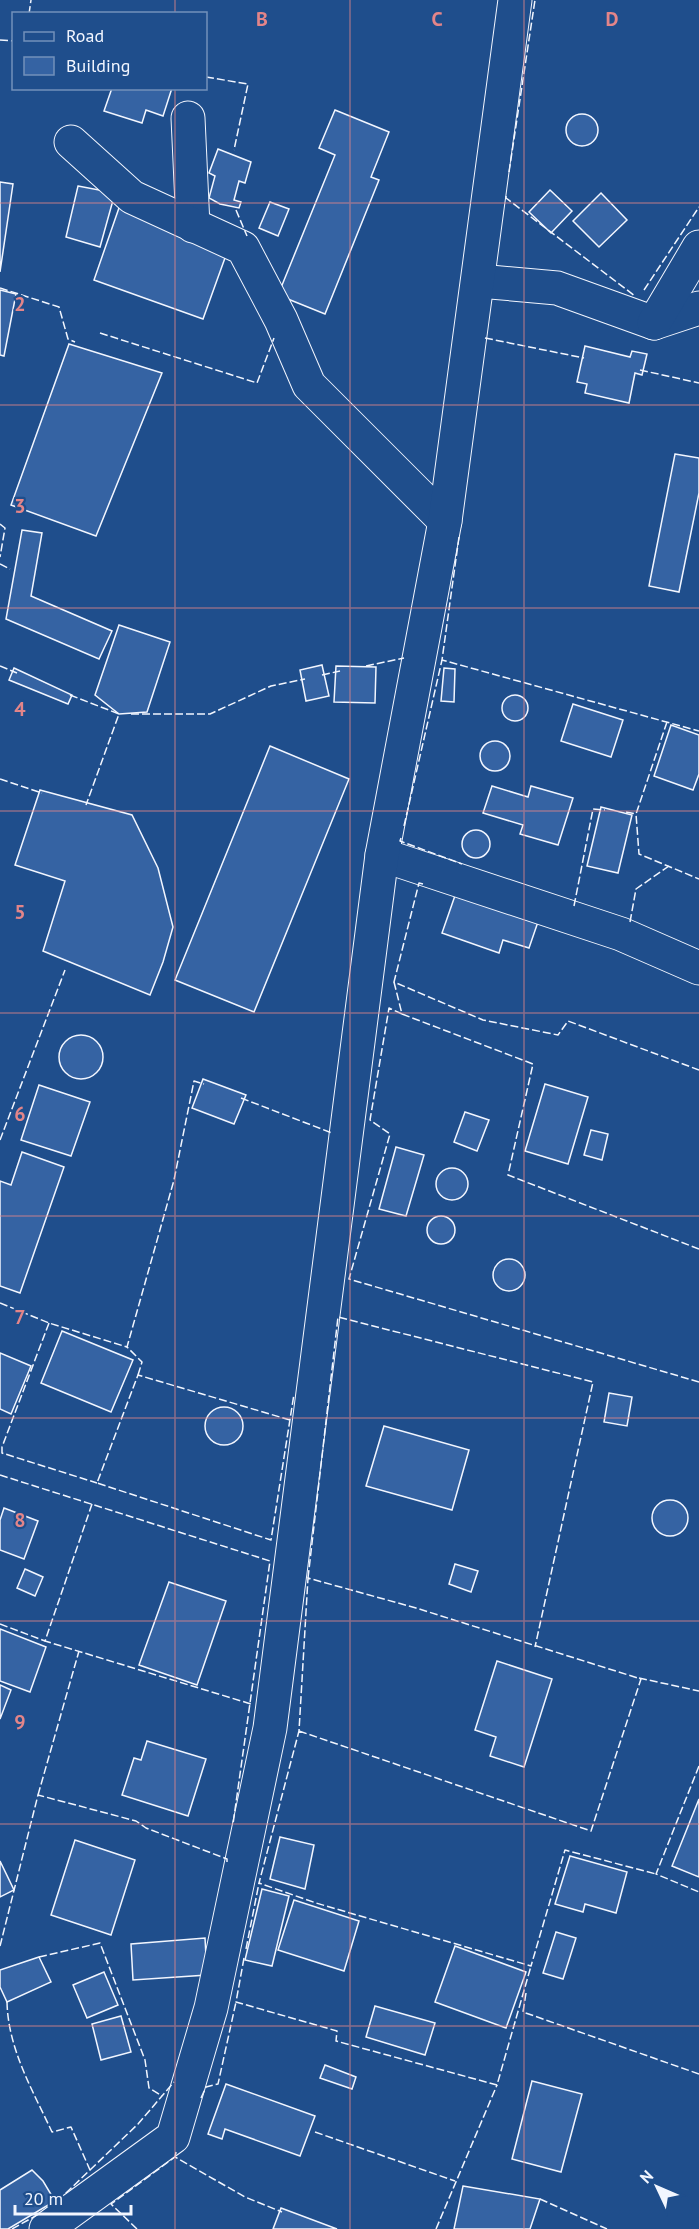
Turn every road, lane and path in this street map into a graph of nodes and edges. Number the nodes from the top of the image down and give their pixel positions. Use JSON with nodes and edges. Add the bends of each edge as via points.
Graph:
{"nodes":[{"id":1,"x":515,"y":0,"type":"edge"},
{"id":2,"x":188,"y":118,"type":"dead end"},
{"id":3,"x":71,"y":142,"type":"dead end"},
{"id":4,"x":193,"y":226,"type":"junction"},
{"id":5,"x":699,"y":247,"type":"edge"},
{"id":6,"x":479,"y":281,"type":"junction"},
{"id":7,"x":699,"y":308,"type":"edge"},
{"id":8,"x":654,"y":323,"type":"junction"},
{"id":9,"x":445,"y":521,"type":"junction"},
{"id":10,"x":382,"y":855,"type":"junction"},
{"id":11,"x":699,"y":968,"type":"edge"},
{"id":12,"x":46,"y":2229,"type":"edge"}],
"edges":[{"from":1,"to":6,"type":"street"},
{"from":2,"to":4,"type":"street"},
{"from":3,"to":4,"type":"street","via":[[132,197]]},
{"from":4,"to":9,"type":"street","via":[[243,248],[309,385]]},
{"from":5,"to":8,"type":"street"},
{"from":6,"to":8,"type":"street","via":[[556,288]]},
{"from":6,"to":9,"type":"street"},
{"from":7,"to":8,"type":"street"},
{"from":9,"to":10,"type":"street"},
{"from":10,"to":11,"type":"street","via":[[621,934]]},
{"from":10,"to":12,"type":"street","via":[[270,1728],[211,2008],[173,2137]]}]}
